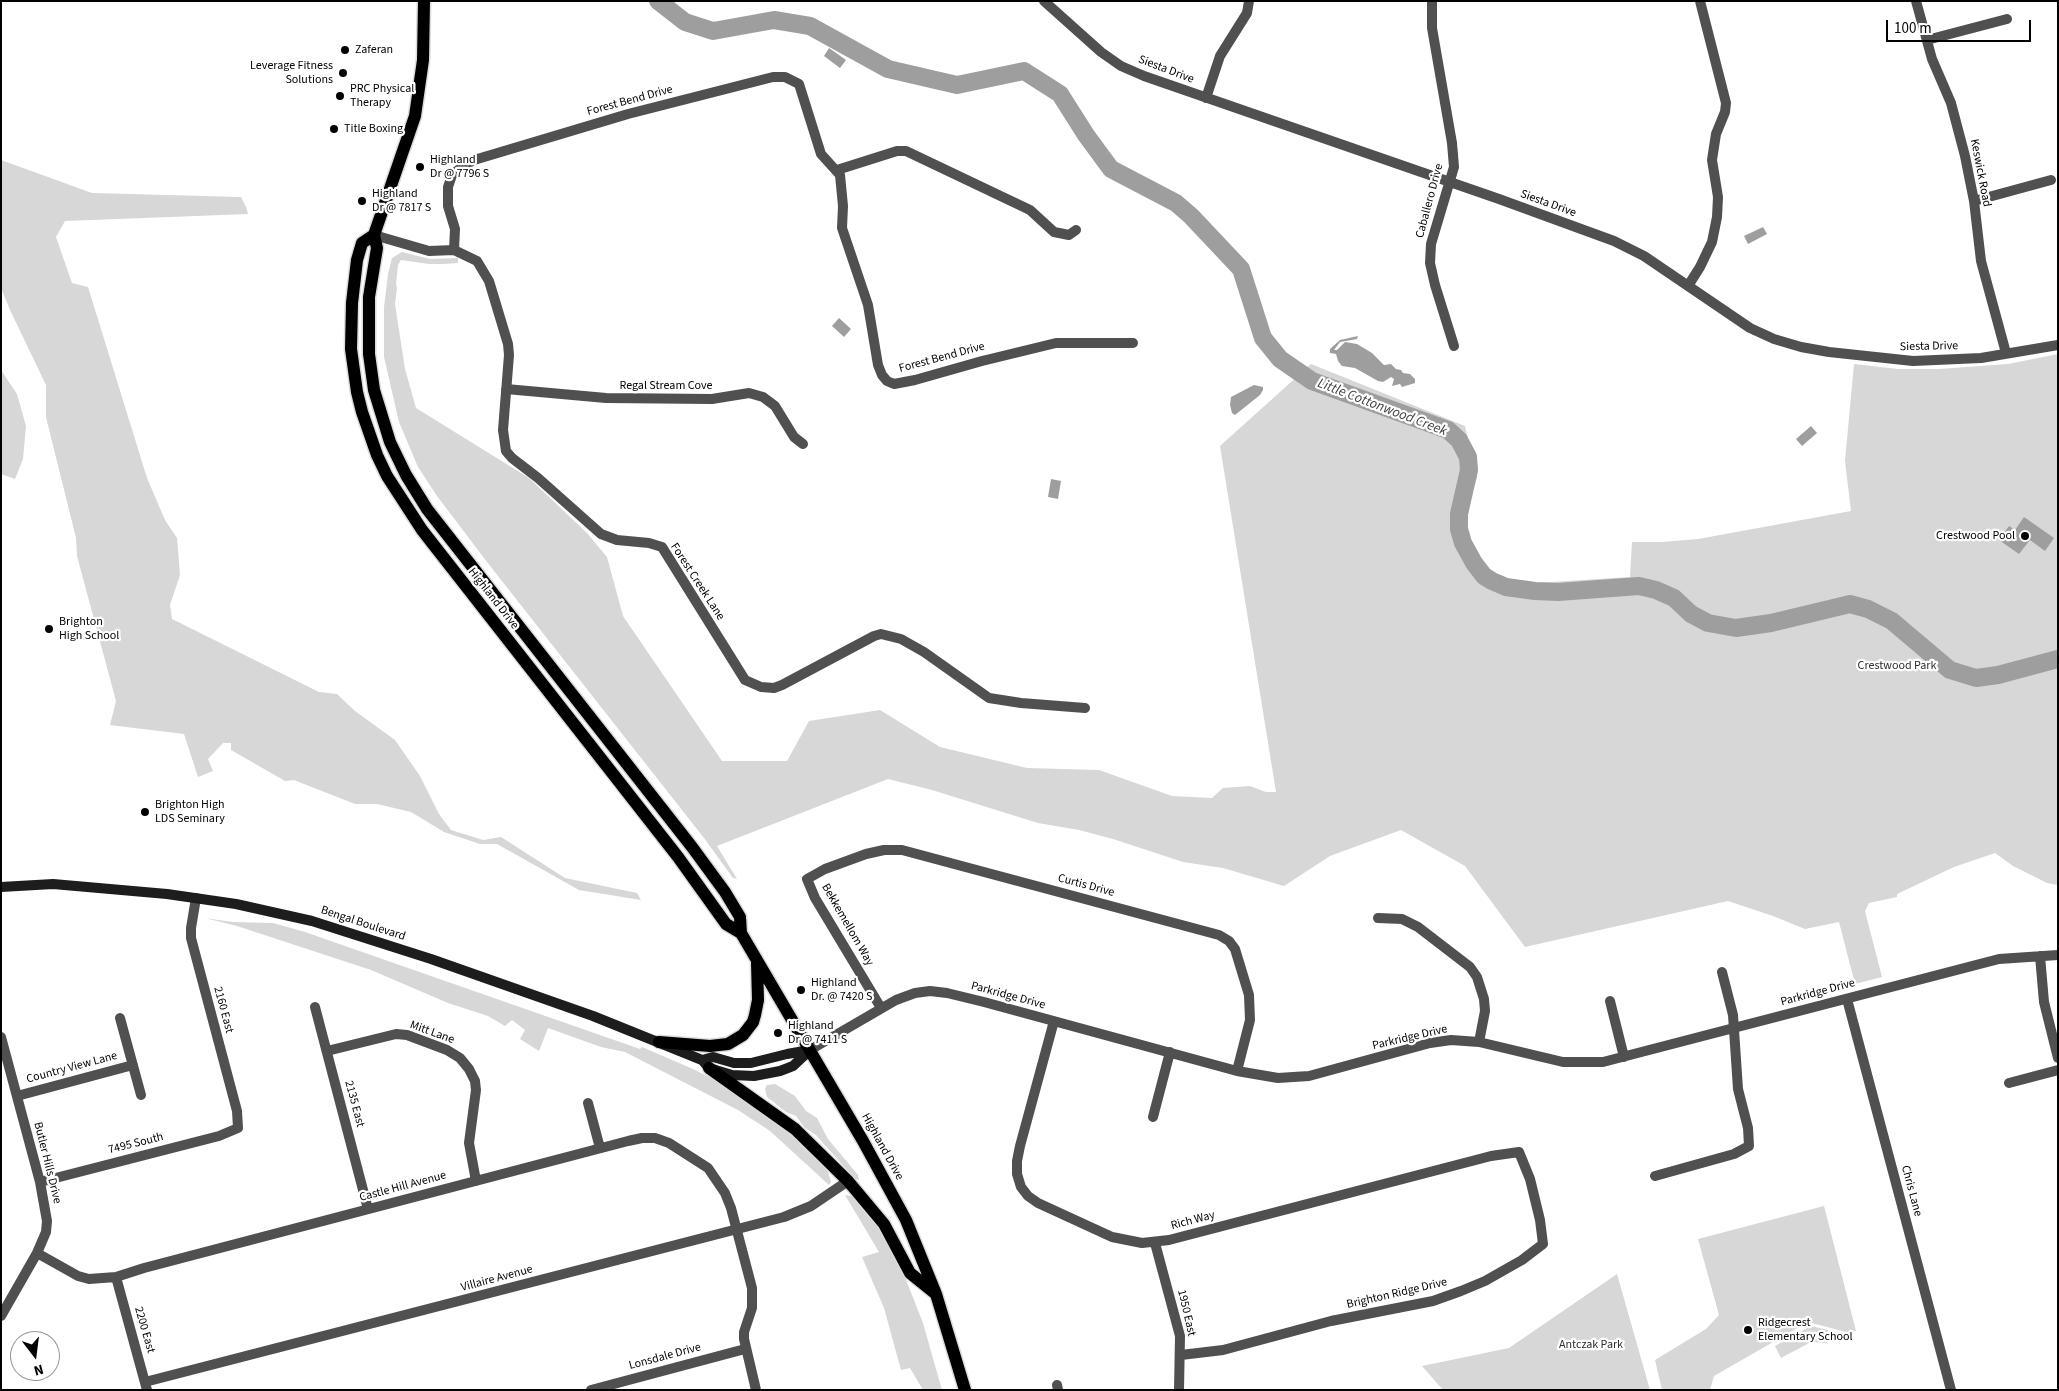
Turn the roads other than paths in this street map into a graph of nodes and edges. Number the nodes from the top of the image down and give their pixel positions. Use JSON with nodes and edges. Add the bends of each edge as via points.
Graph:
{"nodes":[{"id":1,"x":424,"y":1,"type":"edge"},
{"id":2,"x":1044,"y":1,"type":"edge"},
{"id":3,"x":1249,"y":1,"type":"edge"},
{"id":4,"x":1432,"y":1,"type":"edge"},
{"id":5,"x":1700,"y":1,"type":"edge"},
{"id":6,"x":1916,"y":1,"type":"edge"},
{"id":7,"x":2007,"y":19,"type":"dead end"},
{"id":8,"x":1927,"y":40,"type":"junction"},
{"id":9,"x":1206,"y":98,"type":"junction"},
{"id":10,"x":837,"y":170,"type":"junction"},
{"id":11,"x":2051,"y":180,"type":"dead end"},
{"id":12,"x":1450,"y":183,"type":"junction"},
{"id":13,"x":1974,"y":201,"type":"junction"},
{"id":14,"x":1076,"y":230,"type":"dead end"},
{"id":15,"x":374,"y":235,"type":"junction"},
{"id":16,"x":454,"y":250,"type":"junction"},
{"id":17,"x":1688,"y":286,"type":"junction"},
{"id":18,"x":1133,"y":343,"type":"dead end"},
{"id":19,"x":1454,"y":346,"type":"dead end"},
{"id":20,"x":2058,"y":346,"type":"edge"},
{"id":21,"x":2006,"y":354,"type":"junction"},
{"id":22,"x":506,"y":389,"type":"junction"},
{"id":23,"x":803,"y":444,"type":"dead end"},
{"id":24,"x":1085,"y":708,"type":"dead end"},
{"id":25,"x":807,"y":880,"type":"joint"},
{"id":26,"x":1,"y":887,"type":"edge"},
{"id":27,"x":196,"y":898,"type":"junction"},
{"id":28,"x":1378,"y":918,"type":"dead end"},
{"id":29,"x":740,"y":933,"type":"junction"},
{"id":30,"x":2058,"y":955,"type":"edge"},
{"id":31,"x":2040,"y":956,"type":"junction"},
{"id":32,"x":757,"y":963,"type":"junction"},
{"id":33,"x":1722,"y":972,"type":"dead end"},
{"id":34,"x":1847,"y":999,"type":"junction"},
{"id":35,"x":1610,"y":1001,"type":"dead end"},
{"id":36,"x":315,"y":1007,"type":"dead end"},
{"id":37,"x":881,"y":1008,"type":"junction"},
{"id":38,"x":120,"y":1018,"type":"dead end"},
{"id":39,"x":1054,"y":1021,"type":"junction"},
{"id":40,"x":1734,"y":1028,"type":"junction"},
{"id":41,"x":1,"y":1037,"type":"edge"},
{"id":42,"x":660,"y":1042,"type":"junction"},
{"id":43,"x":1479,"y":1042,"type":"junction"},
{"id":44,"x":327,"y":1050,"type":"junction"},
{"id":45,"x":810,"y":1050,"type":"junction"},
{"id":46,"x":1170,"y":1052,"type":"junction"},
{"id":47,"x":1624,"y":1057,"type":"junction"},
{"id":48,"x":2058,"y":1058,"type":"edge"},
{"id":49,"x":706,"y":1064,"type":"junction"},
{"id":50,"x":133,"y":1065,"type":"junction"},
{"id":51,"x":1237,"y":1070,"type":"junction"},
{"id":52,"x":2058,"y":1070,"type":"edge"},
{"id":53,"x":2009,"y":1083,"type":"dead end"},
{"id":54,"x":141,"y":1095,"type":"dead end"},
{"id":55,"x":17,"y":1096,"type":"junction"},
{"id":56,"x":588,"y":1103,"type":"dead end"},
{"id":57,"x":1153,"y":1117,"type":"dead end"},
{"id":58,"x":238,"y":1128,"type":"joint"},
{"id":59,"x":600,"y":1148,"type":"junction"},
{"id":60,"x":1655,"y":1176,"type":"dead end"},
{"id":61,"x":1530,"y":1180,"type":"joint"},
{"id":62,"x":476,"y":1181,"type":"junction"},
{"id":63,"x":848,"y":1181,"type":"junction"},
{"id":64,"x":40,"y":1182,"type":"junction"},
{"id":65,"x":368,"y":1209,"type":"junction"},
{"id":66,"x":736,"y":1230,"type":"junction"},
{"id":67,"x":1155,"y":1243,"type":"junction"},
{"id":68,"x":37,"y":1253,"type":"junction"},
{"id":69,"x":116,"y":1277,"type":"junction"},
{"id":70,"x":936,"y":1294,"type":"junction"},
{"id":71,"x":1,"y":1316,"type":"edge"},
{"id":72,"x":745,"y":1349,"type":"junction"},
{"id":73,"x":1181,"y":1355,"type":"junction"},
{"id":74,"x":146,"y":1386,"type":"edge"},
{"id":75,"x":591,"y":1390,"type":"edge"},
{"id":76,"x":756,"y":1390,"type":"edge"},
{"id":77,"x":965,"y":1390,"type":"edge"},
{"id":78,"x":1179,"y":1390,"type":"edge"},
{"id":79,"x":1951,"y":1390,"type":"edge"}],
"edges":[{"from":1,"to":15,"type":"main road","name":"Highland Drive","via":[[424,60],[415,116]]},
{"from":2,"to":9,"type":"street","name":"Siesta Drive","via":[[1121,66]]},
{"from":3,"to":9,"type":"street","via":[[1247,13],[1220,56]]},
{"from":4,"to":12,"type":"street","name":"Caballero Drive","via":[[1432,28],[1452,143],[1454,167]]},
{"from":5,"to":17,"type":"street","via":[[1726,103],[1712,160],[1718,197],[1712,242]]},
{"from":6,"to":8,"type":"street","name":"Keswick Road"},
{"from":7,"to":8,"type":"street"},
{"from":8,"to":13,"type":"street","name":"Keswick Road","via":[[1951,103]]},
{"from":9,"to":12,"type":"street","name":"Siesta Drive"},
{"from":10,"to":14,"type":"street","via":[[896,151],[906,151],[1030,210],[1054,232],[1069,235]]},
{"from":10,"to":16,"type":"street","name":"Forest Bend Drive","via":[[821,154],[800,84],[785,77],[773,77],[474,160],[452,175],[448,187],[448,206],[455,229]]},
{"from":10,"to":18,"type":"street","name":"Forest Bend Drive","via":[[842,186],[842,228],[868,304],[878,365],[887,381],[894,384],[915,380],[1056,343]]},
{"from":11,"to":13,"type":"street"},
{"from":12,"to":17,"type":"street","name":"Siesta Drive","via":[[1614,241],[1644,256]]},
{"from":12,"to":19,"type":"street","name":"Caballero Drive","via":[[1431,244],[1430,262]]},
{"from":13,"to":21,"type":"street","name":"Keswick Road","via":[[1981,261]]},
{"from":15,"to":16,"type":"street","name":"Forest Creek Lane","via":[[429,251]]},
{"from":15,"to":29,"type":"main road","name":"Highland Drive","via":[[377,248],[368,317],[370,363],[384,425],[406,475],[427,509],[709,870],[740,917]]},
{"from":15,"to":29,"type":"main road","name":"Highland Drive","via":[[362,243],[357,260],[351,348],[362,412],[387,476],[422,530],[678,857],[726,924]]},
{"from":16,"to":22,"type":"street","name":"Forest Creek Lane","via":[[477,261],[489,281],[508,344]]},
{"from":17,"to":21,"type":"street","name":"Siesta Drive","via":[[1750,328],[1801,347],[1913,361]]},
{"from":20,"to":21,"type":"street","name":"Siesta Drive"},
{"from":22,"to":23,"type":"street","name":"Regal Stream Cove","via":[[606,398],[712,399],[749,393],[763,397],[775,406],[794,437]]},
{"from":22,"to":24,"type":"street","name":"Forest Creek Lane","via":[[503,430],[506,451],[600,534],[662,547],[738,672],[752,684],[768,688],[782,686],[881,634],[901,639],[924,652],[988,698]]},
{"from":25,"to":37,"type":"street","name":"Bekkemellom Way"},
{"from":25,"to":51,"type":"street","name":"Curtis Drive","via":[[825,869],[866,854],[902,850],[1219,935],[1235,949],[1251,1009]]},
{"from":26,"to":27,"type":"main road","name":"Bengal Boulevard","via":[[53,884]]},
{"from":27,"to":42,"type":"main road","name":"Bengal Boulevard","via":[[312,921],[431,959]]},
{"from":27,"to":58,"type":"street","name":"2160 East","via":[[191,938],[237,1111]]},
{"from":28,"to":43,"type":"street","via":[[1402,919],[1418,927],[1470,967],[1477,976],[1484,999]]},
{"from":29,"to":32,"type":"main road","name":"Highland Drive"},
{"from":30,"to":31,"type":"street","name":"Parkridge Drive"},
{"from":31,"to":34,"type":"street","name":"Parkridge Drive","via":[[1999,959]]},
{"from":31,"to":48,"type":"street","via":[[2044,1002]]},
{"from":32,"to":42,"type":"main road","via":[[758,1000],[753,1022],[744,1035],[728,1044],[710,1046]]},
{"from":32,"to":45,"type":"main road","name":"Highland Drive"},
{"from":33,"to":40,"type":"street"},
{"from":34,"to":40,"type":"street","name":"Parkridge Drive"},
{"from":34,"to":79,"type":"street","name":"Chris Lane"},
{"from":35,"to":47,"type":"street"},
{"from":36,"to":44,"type":"street","name":"2135 East"},
{"from":37,"to":39,"type":"street","name":"Parkridge Drive","via":[[915,993],[930,991]]},
{"from":37,"to":45,"type":"street","name":"Parkridge Drive"},
{"from":38,"to":50,"type":"street","name":"Country View Lane"},
{"from":39,"to":46,"type":"street","name":"Parkridge Drive"},
{"from":39,"to":67,"type":"street","name":"Rich Way","via":[[1017,1161],[1021,1187],[1038,1203],[1112,1237]]},
{"from":40,"to":47,"type":"street","name":"Parkridge Drive"},
{"from":40,"to":60,"type":"street","via":[[1738,1090],[1749,1146],[1734,1154]]},
{"from":41,"to":55,"type":"street","name":"Butler Hills Drive"},
{"from":42,"to":49,"type":"main road","name":"Bengal Boulevard"},
{"from":43,"to":47,"type":"street","name":"Parkridge Drive","via":[[1563,1062],[1596,1062]]},
{"from":43,"to":51,"type":"street","name":"Parkridge Drive","via":[[1450,1040],[1430,1043],[1292,1078]]},
{"from":44,"to":62,"type":"street","name":"Mitt Lane","via":[[396,1034],[448,1050],[460,1058],[475,1081],[469,1143]]},
{"from":44,"to":65,"type":"street","name":"2135 East"},
{"from":45,"to":49,"type":"main road","name":"Bengal Boulevard","via":[[751,1063],[734,1063],[713,1057]]},
{"from":45,"to":70,"type":"main road","name":"Highland Drive","via":[[906,1220]]},
{"from":46,"to":51,"type":"street","name":"Parkridge Drive"},
{"from":46,"to":57,"type":"street"},
{"from":49,"to":63,"type":"main road","via":[[794,1130]]},
{"from":50,"to":54,"type":"street","name":"Country View Lane"},
{"from":50,"to":55,"type":"street","name":"Country View Lane"},
{"from":52,"to":53,"type":"street"},
{"from":55,"to":64,"type":"street","name":"Butler Hills Drive"},
{"from":56,"to":59,"type":"street"},
{"from":58,"to":64,"type":"street","name":"7495 South","via":[[219,1136]]},
{"from":59,"to":62,"type":"street","name":"Castle Hill Avenue"},
{"from":59,"to":66,"type":"street","name":"Castle Hill Avenue","via":[[642,1138],[669,1143],[708,1168],[724,1193]]},
{"from":61,"to":67,"type":"street","name":"Rich Way","via":[[1520,1152],[1491,1156]]},
{"from":61,"to":73,"type":"street","name":"Brighton Ridge Drive","via":[[1543,1244],[1485,1281],[1433,1301],[1331,1321],[1223,1350]]},
{"from":62,"to":65,"type":"street","name":"Castle Hill Avenue"},
{"from":63,"to":66,"type":"street","name":"Villaire Avenue","via":[[798,1213]]},
{"from":63,"to":70,"type":"main road","via":[[884,1224],[910,1273]]},
{"from":64,"to":68,"type":"street","name":"Butler Hills Drive","via":[[47,1220],[46,1232]]},
{"from":65,"to":69,"type":"street","name":"Castle Hill Avenue"},
{"from":66,"to":72,"type":"street","name":"Castle Hill Avenue","via":[[753,1298],[744,1332]]},
{"from":66,"to":74,"type":"street","name":"Villaire Avenue"},
{"from":67,"to":73,"type":"street","name":"1950 East","via":[[1178,1326]]},
{"from":68,"to":69,"type":"street","name":"Castle Hill Avenue","via":[[78,1276],[89,1279]]},
{"from":68,"to":71,"type":"street","name":"Butler Hills Drive"},
{"from":69,"to":74,"type":"street","name":"2200 East"},
{"from":70,"to":77,"type":"main road","name":"Highland Drive"},
{"from":72,"to":75,"type":"street","name":"Lonsdale Drive"},
{"from":72,"to":76,"type":"street","name":"Castle Hill Avenue"},
{"from":73,"to":78,"type":"street","name":"1950 East"}]}
